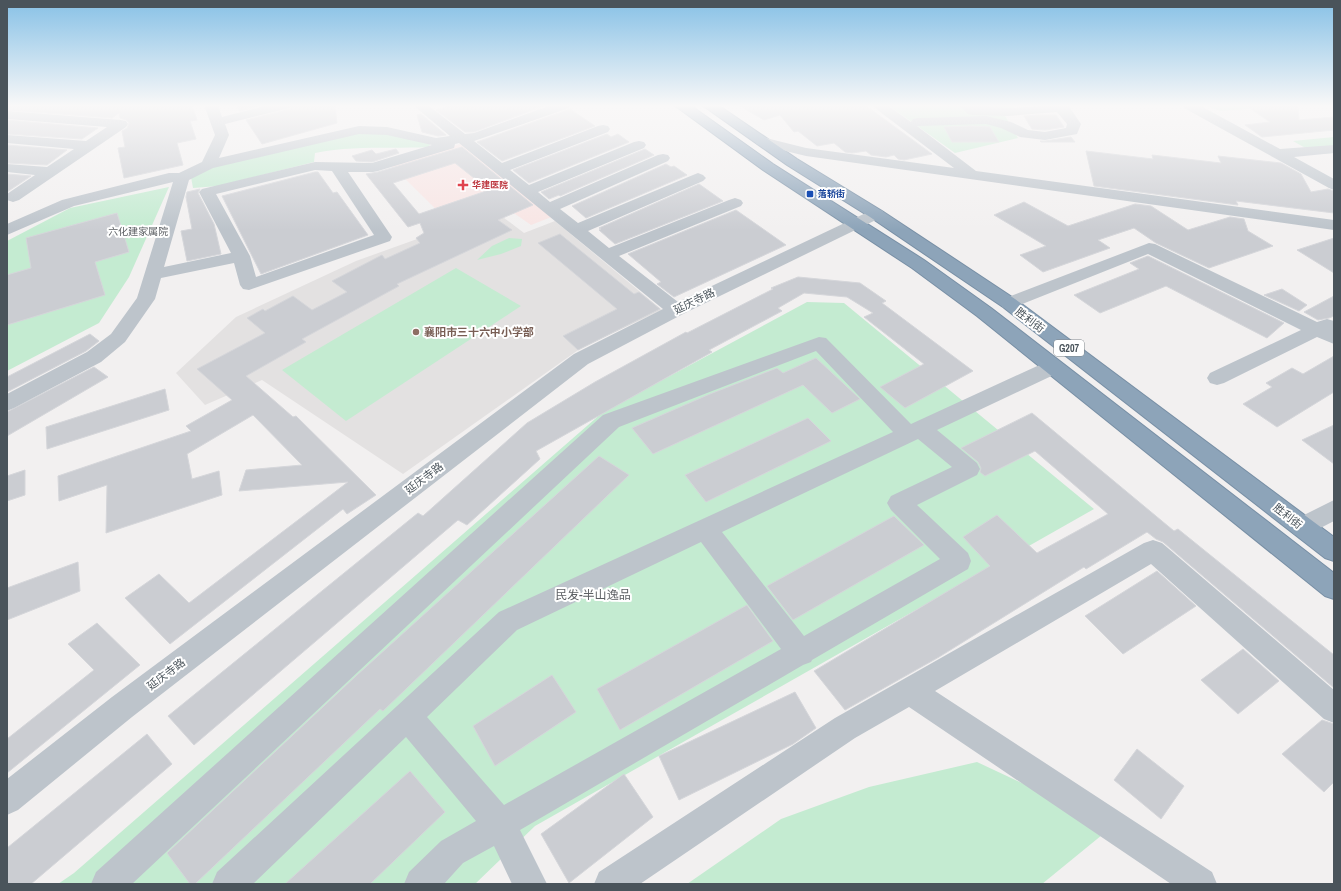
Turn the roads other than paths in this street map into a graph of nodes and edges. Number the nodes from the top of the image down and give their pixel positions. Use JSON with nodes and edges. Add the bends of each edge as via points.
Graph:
{"nodes":[{"id":1,"x":88,"y":147,"type":"edge"},
{"id":2,"x":217,"y":147,"type":"edge"},
{"id":3,"x":287,"y":147,"type":"edge"},
{"id":4,"x":443,"y":147,"type":"edge"},
{"id":5,"x":476,"y":147,"type":"edge"},
{"id":6,"x":556,"y":147,"type":"edge"},
{"id":7,"x":635,"y":147,"type":"edge"},
{"id":8,"x":739,"y":147,"type":"edge"},
{"id":9,"x":769,"y":147,"type":"edge"},
{"id":10,"x":782,"y":147,"type":"edge"},
{"id":11,"x":935,"y":147,"type":"edge"},
{"id":12,"x":951,"y":147,"type":"edge"},
{"id":13,"x":1265,"y":147,"type":"edge"},
{"id":14,"x":1310,"y":147,"type":"edge"},
{"id":15,"x":1334,"y":149,"type":"edge"},
{"id":16,"x":956,"y":150,"type":"dead end"},
{"id":17,"x":1317,"y":151,"type":"junction"},
{"id":18,"x":1278,"y":154,"type":"junction"},
{"id":19,"x":663,"y":158,"type":"dead end"},
{"id":20,"x":208,"y":165,"type":"junction"},
{"id":21,"x":337,"y":167,"type":"junction"},
{"id":22,"x":7,"y":168,"type":"edge"},
{"id":23,"x":499,"y":168,"type":"junction"},
{"id":24,"x":50,"y":172,"type":"junction"},
{"id":25,"x":182,"y":177,"type":"junction"},
{"id":26,"x":698,"y":178,"type":"dead end"},
{"id":27,"x":976,"y":178,"type":"junction"},
{"id":28,"x":1334,"y":185,"type":"edge"},
{"id":29,"x":527,"y":191,"type":"junction"},
{"id":30,"x":10,"y":196,"type":"edge"},
{"id":31,"x":68,"y":203,"type":"junction"},
{"id":32,"x":735,"y":203,"type":"dead end"},
{"id":33,"x":549,"y":208,"type":"junction"},
{"id":34,"x":867,"y":218,"type":"junction"},
{"id":35,"x":1334,"y":225,"type":"edge"},
{"id":36,"x":7,"y":230,"type":"edge"},
{"id":37,"x":576,"y":230,"type":"junction"},
{"id":38,"x":607,"y":255,"type":"junction"},
{"id":39,"x":241,"y":256,"type":"junction"},
{"id":40,"x":154,"y":274,"type":"junction"},
{"id":41,"x":1009,"y":303,"type":"junction"},
{"id":42,"x":676,"y":310,"type":"junction"},
{"id":43,"x":1328,"y":330,"type":"edge"},
{"id":44,"x":1053,"y":367,"type":"junction"},
{"id":45,"x":1217,"y":378,"type":"dead end"},
{"id":46,"x":7,"y":403,"type":"edge"},
{"id":47,"x":914,"y":431,"type":"junction"},
{"id":48,"x":1334,"y":510,"type":"edge"},
{"id":49,"x":1303,"y":528,"type":"junction"},
{"id":50,"x":705,"y":529,"type":"junction"},
{"id":51,"x":1334,"y":551,"type":"edge"},
{"id":52,"x":1334,"y":588,"type":"edge"},
{"id":53,"x":801,"y":653,"type":"junction"},
{"id":54,"x":910,"y":691,"type":"junction"},
{"id":55,"x":1334,"y":709,"type":"edge"},
{"id":56,"x":407,"y":716,"type":"junction"},
{"id":57,"x":7,"y":799,"type":"edge"},
{"id":58,"x":500,"y":825,"type":"junction"},
{"id":59,"x":108,"y":884,"type":"edge"},
{"id":60,"x":229,"y":884,"type":"edge"},
{"id":61,"x":421,"y":884,"type":"edge"},
{"id":62,"x":530,"y":884,"type":"edge"},
{"id":63,"x":611,"y":884,"type":"edge"},
{"id":64,"x":1200,"y":884,"type":"edge"}],
"edges":[{"from":1,"to":24,"type":"street"},
{"from":2,"to":20,"type":"street"},
{"from":3,"to":20,"type":"street"},
{"from":4,"to":21,"type":"street","via":[[373,168]]},
{"from":5,"to":23,"type":"street"},
{"from":6,"to":23,"type":"street"},
{"from":7,"to":29,"type":"street"},
{"from":8,"to":34,"type":"highway","via":[[768,167]]},
{"from":9,"to":34,"type":"highway","name":"胜利街","number":"G207"},
{"from":10,"to":27,"type":"street"},
{"from":11,"to":27,"type":"street"},
{"from":12,"to":16,"type":"street"},
{"from":13,"to":18,"type":"street"},
{"from":14,"to":17,"type":"street"},
{"from":15,"to":17,"type":"street"},
{"from":17,"to":18,"type":"street"},
{"from":18,"to":28,"type":"street"},
{"from":19,"to":33,"type":"street"},
{"from":20,"to":25,"type":"street"},
{"from":21,"to":39,"type":"street","via":[[316,166],[207,192]]},
{"from":21,"to":39,"type":"street","via":[[384,237],[249,285]]},
{"from":22,"to":24,"type":"street"},
{"from":23,"to":29,"type":"street"},
{"from":24,"to":30,"type":"street"},
{"from":25,"to":31,"type":"street"},
{"from":25,"to":40,"type":"street"},
{"from":26,"to":37,"type":"street"},
{"from":27,"to":35,"type":"street"},
{"from":29,"to":33,"type":"street"},
{"from":30,"to":31,"type":"street"},
{"from":31,"to":36,"type":"street"},
{"from":32,"to":38,"type":"street"},
{"from":33,"to":37,"type":"street"},
{"from":34,"to":41,"type":"highway","name":"胜利街","number":"G207"},
{"from":34,"to":42,"type":"street","name":"延庆寺路"},
{"from":34,"to":44,"type":"highway","via":[[930,273]]},
{"from":37,"to":38,"type":"street"},
{"from":38,"to":42,"type":"street"},
{"from":39,"to":40,"type":"street"},
{"from":40,"to":46,"type":"street","via":[[146,299],[118,338],[94,357]]},
{"from":41,"to":43,"type":"street","via":[[1149,248]]},
{"from":41,"to":49,"type":"highway","name":"胜利街","number":"G207"},
{"from":42,"to":57,"type":"street","name":"延庆寺路","via":[[581,359],[122,706]]},
{"from":43,"to":45,"type":"street"},
{"from":44,"to":47,"type":"street"},
{"from":44,"to":52,"type":"highway"},
{"from":47,"to":50,"type":"street"},
{"from":47,"to":53,"type":"street","via":[[969,469],[899,503],[959,561]]},
{"from":47,"to":59,"type":"street","via":[[819,343],[611,421]]},
{"from":48,"to":49,"type":"street"},
{"from":49,"to":51,"type":"highway","name":"胜利街","number":"G207"},
{"from":50,"to":53,"type":"street"},
{"from":50,"to":56,"type":"street","via":[[508,621]]},
{"from":53,"to":58,"type":"street"},
{"from":54,"to":55,"type":"street","via":[[1153,550]]},
{"from":54,"to":63,"type":"street","via":[[845,728]]},
{"from":54,"to":64,"type":"street"},
{"from":56,"to":58,"type":"street"},
{"from":56,"to":60,"type":"street"},
{"from":58,"to":61,"type":"street","via":[[452,852]]},
{"from":58,"to":62,"type":"street"}]}
